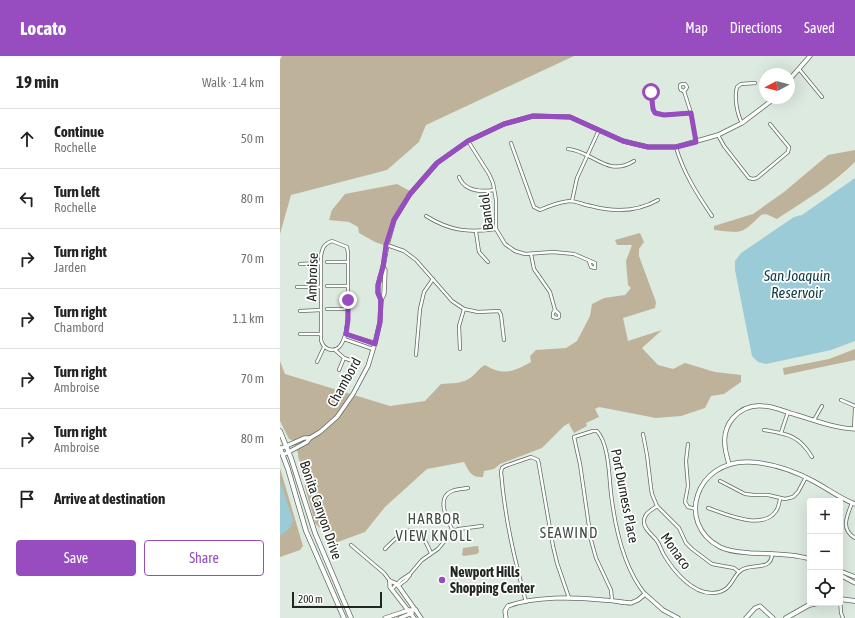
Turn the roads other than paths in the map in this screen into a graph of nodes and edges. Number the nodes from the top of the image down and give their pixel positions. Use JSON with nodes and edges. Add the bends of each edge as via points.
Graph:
{"nodes":[{"id":1,"x":810,"y":56,"type":"edge"},
{"id":2,"x":798,"y":69,"type":"junction"},
{"id":3,"x":795,"y":73,"type":"edge"},
{"id":4,"x":755,"y":83,"type":"dead end"},
{"id":5,"x":684,"y":91,"type":"dead end"},
{"id":6,"x":651,"y":92,"type":"dead end"},
{"id":7,"x":822,"y":97,"type":"dead end"},
{"id":8,"x":767,"y":104,"type":"edge"},
{"id":9,"x":691,"y":113,"type":"junction"},
{"id":10,"x":742,"y":124,"type":"junction"},
{"id":11,"x":770,"y":124,"type":"dead end"},
{"id":12,"x":600,"y":130,"type":"junction"},
{"id":13,"x":718,"y":134,"type":"junction"},
{"id":14,"x":468,"y":141,"type":"junction"},
{"id":15,"x":696,"y":142,"type":"junction"},
{"id":16,"x":511,"y":143,"type":"dead end"},
{"id":17,"x":676,"y":147,"type":"junction"},
{"id":18,"x":568,"y":150,"type":"dead end"},
{"id":19,"x":587,"y":155,"type":"junction"},
{"id":20,"x":634,"y":161,"type":"dead end"},
{"id":21,"x":459,"y":177,"type":"dead end"},
{"id":22,"x":494,"y":190,"type":"junction"},
{"id":23,"x":658,"y":200,"type":"dead end"},
{"id":24,"x":572,"y":201,"type":"junction"},
{"id":25,"x":426,"y":216,"type":"dead end"},
{"id":26,"x":712,"y":216,"type":"dead end"},
{"id":27,"x":496,"y":229,"type":"junction"},
{"id":28,"x":476,"y":232,"type":"junction"},
{"id":29,"x":386,"y":245,"type":"junction"},
{"id":30,"x":531,"y":254,"type":"junction"},
{"id":31,"x":589,"y":261,"type":"dead end"},
{"id":32,"x":327,"y":262,"type":"dead end"},
{"id":33,"x":348,"y":262,"type":"junction"},
{"id":34,"x":488,"y":262,"type":"dead end"},
{"id":35,"x":321,"y":263,"type":"junction"},
{"id":36,"x":300,"y":264,"type":"dead end"},
{"id":37,"x":383,"y":267,"type":"junction"},
{"id":38,"x":433,"y":279,"type":"junction"},
{"id":39,"x":379,"y":284,"type":"junction"},
{"id":40,"x":385,"y":284,"type":"junction"},
{"id":41,"x":326,"y":286,"type":"dead end"},
{"id":42,"x":348,"y":286,"type":"junction"},
{"id":43,"x":297,"y":287,"type":"dead end"},
{"id":44,"x":321,"y":287,"type":"junction"},
{"id":45,"x":382,"y":299,"type":"junction"},
{"id":46,"x":327,"y":309,"type":"dead end"},
{"id":47,"x":348,"y":309,"type":"junction"},
{"id":48,"x":464,"y":309,"type":"junction"},
{"id":49,"x":321,"y":310,"type":"junction"},
{"id":50,"x":555,"y":310,"type":"dead end"},
{"id":51,"x":300,"y":311,"type":"dead end"},
{"id":52,"x":300,"y":334,"type":"dead end"},
{"id":53,"x":321,"y":334,"type":"junction"},
{"id":54,"x":346,"y":334,"type":"junction"},
{"id":55,"x":344,"y":339,"type":"junction"},
{"id":56,"x":504,"y":340,"type":"dead end"},
{"id":57,"x":375,"y":344,"type":"junction"},
{"id":58,"x":324,"y":346,"type":"junction"},
{"id":59,"x":373,"y":349,"type":"junction"},
{"id":60,"x":460,"y":349,"type":"dead end"},
{"id":61,"x":335,"y":350,"type":"junction"},
{"id":62,"x":416,"y":355,"type":"dead end"},
{"id":63,"x":344,"y":358,"type":"junction"},
{"id":64,"x":317,"y":362,"type":"dead end"},
{"id":65,"x":355,"y":362,"type":"dead end"},
{"id":66,"x":339,"y":370,"type":"dead end"},
{"id":67,"x":841,"y":400,"type":"dead end"},
{"id":68,"x":822,"y":406,"type":"dead end"},
{"id":69,"x":855,"y":408,"type":"edge"},
{"id":70,"x":788,"y":412,"type":"junction"},
{"id":71,"x":814,"y":420,"type":"junction"},
{"id":72,"x":854,"y":429,"type":"edge"},
{"id":73,"x":764,"y":430,"type":"dead end"},
{"id":74,"x":280,"y":431,"type":"edge"},
{"id":75,"x":781,"y":433,"type":"junction"},
{"id":76,"x":643,"y":434,"type":"dead end"},
{"id":77,"x":310,"y":438,"type":"junction"},
{"id":78,"x":688,"y":444,"type":"dead end"},
{"id":79,"x":287,"y":446,"type":"junction"},
{"id":80,"x":280,"y":448,"type":"edge"},
{"id":81,"x":289,"y":451,"type":"junction"},
{"id":82,"x":283,"y":454,"type":"junction"},
{"id":83,"x":812,"y":457,"type":"dead end"},
{"id":84,"x":728,"y":464,"type":"junction"},
{"id":85,"x":806,"y":477,"type":"junction"},
{"id":86,"x":720,"y":481,"type":"dead end"},
{"id":87,"x":468,"y":488,"type":"dead end"},
{"id":88,"x":780,"y":499,"type":"junction"},
{"id":89,"x":854,"y":503,"type":"edge"},
{"id":90,"x":658,"y":506,"type":"junction"},
{"id":91,"x":708,"y":508,"type":"dead end"},
{"id":92,"x":696,"y":509,"type":"junction"},
{"id":93,"x":482,"y":526,"type":"dead end"},
{"id":94,"x":453,"y":532,"type":"junction"},
{"id":95,"x":855,"y":538,"type":"edge"},
{"id":96,"x":351,"y":545,"type":"dead end"},
{"id":97,"x":385,"y":549,"type":"dead end"},
{"id":98,"x":432,"y":553,"type":"junction"},
{"id":99,"x":772,"y":554,"type":"junction"},
{"id":100,"x":807,"y":559,"type":"edge"},
{"id":101,"x":739,"y":572,"type":"junction"},
{"id":102,"x":843,"y":572,"type":"edge"},
{"id":103,"x":843,"y":577,"type":"edge"},
{"id":104,"x":855,"y":577,"type":"edge"},
{"id":105,"x":390,"y":581,"type":"junction"},
{"id":106,"x":855,"y":583,"type":"edge"},
{"id":107,"x":397,"y":585,"type":"junction"},
{"id":108,"x":392,"y":589,"type":"junction"},
{"id":109,"x":645,"y":594,"type":"junction"},
{"id":110,"x":569,"y":598,"type":"junction"},
{"id":111,"x":843,"y":599,"type":"edge"},
{"id":112,"x":612,"y":600,"type":"junction"},
{"id":113,"x":855,"y":601,"type":"edge"},
{"id":114,"x":526,"y":602,"type":"junction"},
{"id":115,"x":809,"y":606,"type":"edge"},
{"id":116,"x":840,"y":606,"type":"edge"},
{"id":117,"x":408,"y":610,"type":"junction"},
{"id":118,"x":416,"y":610,"type":"junction"},
{"id":119,"x":412,"y":614,"type":"junction"},
{"id":120,"x":344,"y":618,"type":"edge"},
{"id":121,"x":351,"y":618,"type":"edge"},
{"id":122,"x":385,"y":618,"type":"edge"},
{"id":123,"x":400,"y":618,"type":"edge"},
{"id":124,"x":414,"y":618,"type":"edge"},
{"id":125,"x":421,"y":618,"type":"edge"},
{"id":126,"x":506,"y":618,"type":"edge"},
{"id":127,"x":678,"y":618,"type":"edge"},
{"id":128,"x":746,"y":618,"type":"edge"},
{"id":129,"x":773,"y":618,"type":"edge"},
{"id":130,"x":786,"y":618,"type":"edge"},
{"id":131,"x":843,"y":618,"type":"edge"}],
"edges":[{"from":1,"to":2,"type":"street"},
{"from":2,"to":3,"type":"street"},
{"from":2,"to":7,"type":"street"},
{"from":4,"to":10,"type":"street","via":[[741,84],[737,87],[738,118]]},
{"from":5,"to":9,"type":"street"},
{"from":6,"to":9,"type":"street","via":[[655,113]]},
{"from":8,"to":10,"type":"street","name":"Chambord"},
{"from":9,"to":15,"type":"street"},
{"from":10,"to":13,"type":"street","name":"Chambord"},
{"from":11,"to":13,"type":"street","via":[[789,147],[788,152],[753,179],[749,178],[728,152]]},
{"from":12,"to":14,"type":"street","name":"Chambord","via":[[570,117],[533,116],[504,124]]},
{"from":12,"to":17,"type":"street","name":"Chambord","via":[[623,141],[648,147]]},
{"from":12,"to":19,"type":"street"},
{"from":13,"to":15,"type":"street","name":"Chambord"},
{"from":14,"to":22,"type":"street","name":"Bandol","via":[[489,174]]},
{"from":14,"to":29,"type":"street","name":"Chambord","via":[[437,163],[410,194],[394,220]]},
{"from":15,"to":17,"type":"street","name":"Chambord"},
{"from":16,"to":24,"type":"street","via":[[534,207],[540,210]]},
{"from":17,"to":26,"type":"street","via":[[690,181]]},
{"from":18,"to":19,"type":"street"},
{"from":19,"to":20,"type":"street","via":[[613,167],[621,167]]},
{"from":19,"to":24,"type":"street","via":[[577,178]]},
{"from":21,"to":22,"type":"street","via":[[462,183],[473,190]]},
{"from":22,"to":27,"type":"street","name":"Bandol"},
{"from":23,"to":24,"type":"street","via":[[640,207],[617,210]]},
{"from":25,"to":28,"type":"street","via":[[455,228]]},
{"from":27,"to":28,"type":"street"},
{"from":27,"to":30,"type":"street","name":"Bandol","via":[[510,248],[520,253]]},
{"from":28,"to":34,"type":"street","via":[[479,252]]},
{"from":29,"to":37,"type":"street","name":"Chambord"},
{"from":29,"to":38,"type":"street","via":[[404,251]]},
{"from":30,"to":31,"type":"street","name":"Bandol","via":[[574,254]]},
{"from":30,"to":50,"type":"street","via":[[534,269],[549,290]]},
{"from":32,"to":33,"type":"street"},
{"from":33,"to":35,"type":"street","name":"Ambroise","via":[[347,247],[332,241],[322,248]]},
{"from":33,"to":42,"type":"street","name":"Ambroise"},
{"from":35,"to":36,"type":"street"},
{"from":35,"to":44,"type":"street","name":"Ambroise"},
{"from":37,"to":39,"type":"street","name":"Chambord"},
{"from":37,"to":40,"type":"street","name":"Chambord"},
{"from":38,"to":48,"type":"street","via":[[452,302]]},
{"from":38,"to":62,"type":"street","via":[[424,292],[420,309]]},
{"from":39,"to":40,"type":"street"},
{"from":39,"to":45,"type":"street","name":"Chambord","via":[[378,293]]},
{"from":40,"to":45,"type":"street","name":"Chambord"},
{"from":41,"to":42,"type":"street"},
{"from":42,"to":47,"type":"street","name":"Ambroise"},
{"from":43,"to":44,"type":"street"},
{"from":44,"to":49,"type":"street","name":"Ambroise"},
{"from":45,"to":57,"type":"street","name":"Chambord"},
{"from":46,"to":47,"type":"street"},
{"from":47,"to":54,"type":"street","name":"Ambroise"},
{"from":48,"to":56,"type":"street","via":[[478,312],[499,311]]},
{"from":48,"to":60,"type":"street","via":[[459,326]]},
{"from":49,"to":51,"type":"street"},
{"from":49,"to":53,"type":"street","name":"Ambroise"},
{"from":52,"to":53,"type":"street"},
{"from":53,"to":58,"type":"street","name":"Ambroise"},
{"from":54,"to":55,"type":"street","name":"Ambroise"},
{"from":54,"to":57,"type":"street"},
{"from":55,"to":59,"type":"street"},
{"from":55,"to":61,"type":"street","name":"Ambroise"},
{"from":57,"to":59,"type":"street","name":"Chambord"},
{"from":58,"to":61,"type":"street"},
{"from":58,"to":64,"type":"street"},
{"from":59,"to":77,"type":"street","name":"Chambord","via":[[368,366],[337,417]]},
{"from":61,"to":63,"type":"street"},
{"from":63,"to":65,"type":"street"},
{"from":63,"to":66,"type":"street"},
{"from":67,"to":69,"type":"street"},
{"from":68,"to":71,"type":"street"},
{"from":69,"to":72,"type":"street"},
{"from":70,"to":71,"type":"street"},
{"from":70,"to":75,"type":"street"},
{"from":70,"to":84,"type":"street","via":[[770,406],[758,406],[747,408],[737,414],[728,424],[724,439]]},
{"from":71,"to":72,"type":"street"},
{"from":73,"to":75,"type":"street"},
{"from":74,"to":79,"type":"main road","name":"Bonita Canyon Drive"},
{"from":75,"to":83,"type":"street","via":[[800,441]]},
{"from":76,"to":90,"type":"street","via":[[652,494]]},
{"from":77,"to":79,"type":"street","name":"Chambord"},
{"from":77,"to":81,"type":"street","name":"Chambord"},
{"from":78,"to":92,"type":"street","via":[[688,486],[685,502],[688,507]]},
{"from":79,"to":80,"type":"street","name":"Chambord"},
{"from":79,"to":81,"type":"main road","name":"Bonita Canyon Drive"},
{"from":80,"to":82,"type":"main road","name":"Bonita Canyon Drive"},
{"from":81,"to":82,"type":"street","name":"Chambord"},
{"from":81,"to":121,"type":"main road","name":"Bonita Canyon Drive","via":[[309,518]]},
{"from":82,"to":120,"type":"main road","name":"Bonita Canyon Drive","via":[[302,518]]},
{"from":84,"to":85,"type":"street","via":[[758,463]]},
{"from":84,"to":92,"type":"street","via":[[714,471],[704,481],[698,494]]},
{"from":85,"to":88,"type":"street","via":[[796,494]]},
{"from":85,"to":89,"type":"street"},
{"from":86,"to":88,"type":"street","via":[[745,494],[768,495]]},
{"from":87,"to":94,"type":"street","via":[[452,491],[443,501]]},
{"from":88,"to":91,"type":"street","via":[[775,513],[760,520],[744,520]]},
{"from":89,"to":95,"type":"street","via":[[846,519],[846,526]]},
{"from":90,"to":101,"type":"street","via":[[679,528],[692,549],[712,564],[734,568]]},
{"from":90,"to":101,"type":"street","name":"Monaco","via":[[646,515],[644,526],[686,581],[706,592],[718,592],[728,587]]},
{"from":92,"to":99,"type":"street","via":[[698,522],[704,532],[719,546],[732,551]]},
{"from":93,"to":94,"type":"street"},
{"from":94,"to":98,"type":"street"},
{"from":96,"to":105,"type":"street"},
{"from":97,"to":98,"type":"street","via":[[401,534],[414,531],[420,535]]},
{"from":98,"to":107,"type":"street","via":[[422,560],[409,578]]},
{"from":99,"to":100,"type":"street"},
{"from":99,"to":101,"type":"street","via":[[768,564]]},
{"from":102,"to":104,"type":"street"},
{"from":103,"to":106,"type":"street"},
{"from":105,"to":107,"type":"street"},
{"from":105,"to":108,"type":"street"},
{"from":107,"to":108,"type":"street"},
{"from":107,"to":118,"type":"street"},
{"from":108,"to":117,"type":"street"},
{"from":109,"to":112,"type":"street","via":[[631,603]]},
{"from":109,"to":112,"type":"street","name":"Port Durness Place","via":[[633,577],[620,539],[607,461],[596,430],[574,437],[591,540],[611,590]]},
{"from":109,"to":127,"type":"street","name":"Port Durness Place"},
{"from":110,"to":112,"type":"street"},
{"from":110,"to":114,"type":"street"},
{"from":110,"to":114,"type":"street","via":[[553,546],[538,460],[529,458],[505,466],[501,472],[509,536]]},
{"from":111,"to":113,"type":"main road"},
{"from":114,"to":126,"type":"street","via":[[509,605],[505,611]]},
{"from":115,"to":130,"type":"main road"},
{"from":116,"to":131,"type":"street"},
{"from":117,"to":118,"type":"street"},
{"from":117,"to":119,"type":"street"},
{"from":117,"to":122,"type":"street"},
{"from":118,"to":119,"type":"street"},
{"from":118,"to":125,"type":"street"},
{"from":119,"to":123,"type":"street"},
{"from":119,"to":124,"type":"street"},
{"from":128,"to":129,"type":"street","via":[[760,606]]}]}
